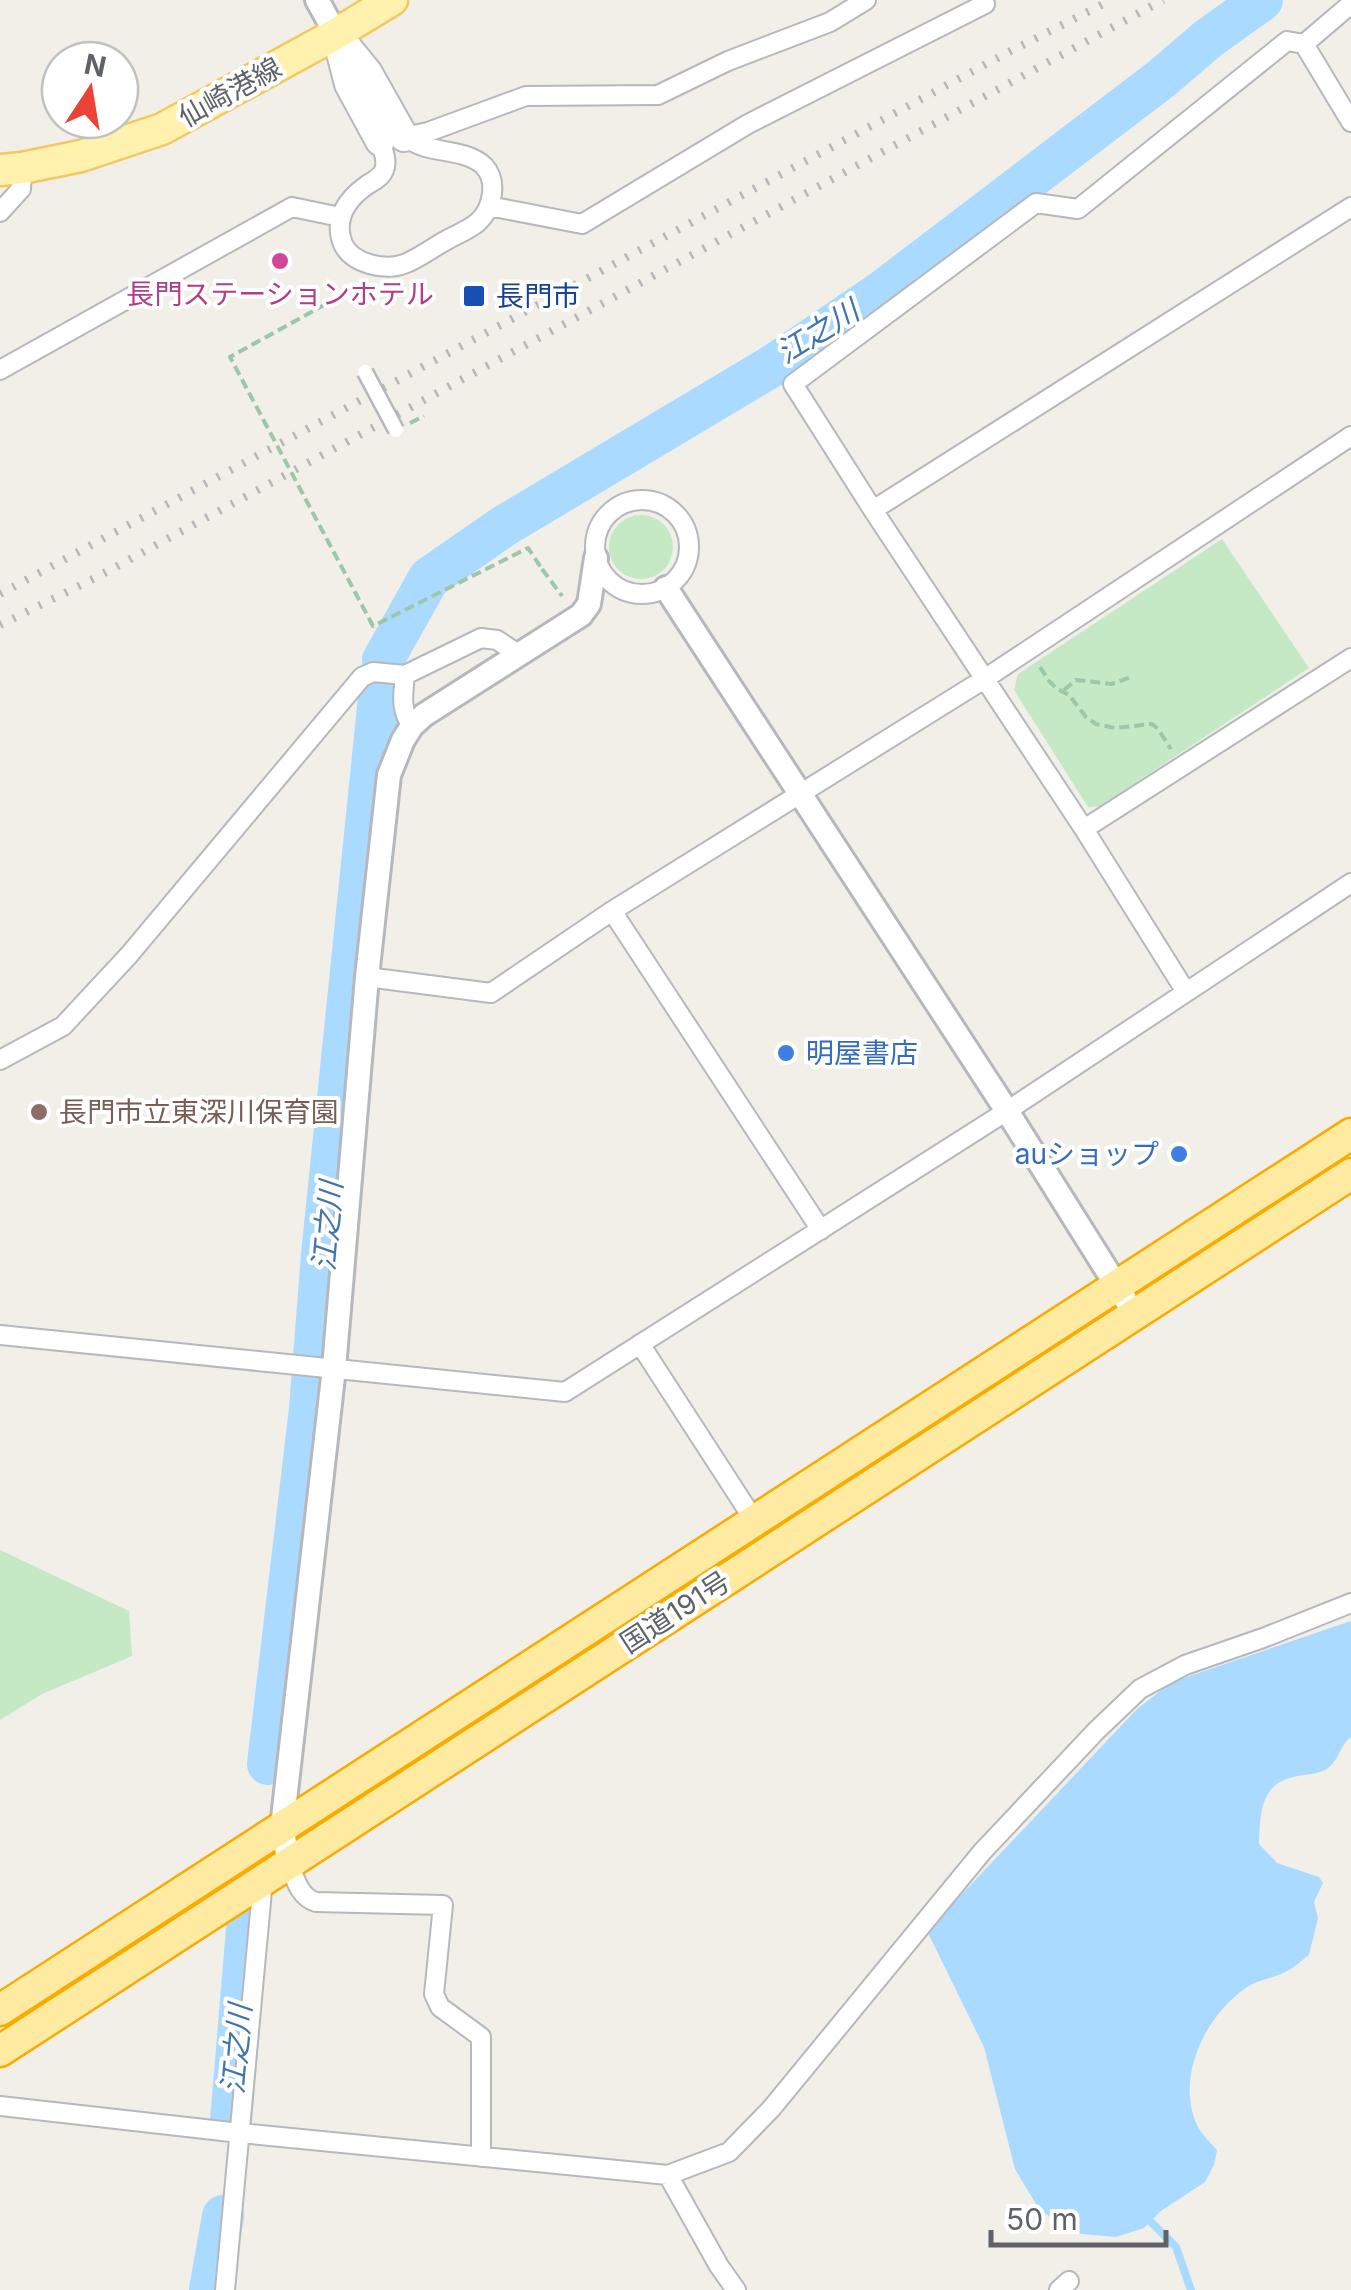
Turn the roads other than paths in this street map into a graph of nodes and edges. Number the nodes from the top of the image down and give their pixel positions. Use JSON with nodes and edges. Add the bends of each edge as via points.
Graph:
{"nodes":[{"id":1,"x":317,"y":0,"type":"edge"},
{"id":2,"x":392,"y":0,"type":"edge"},
{"id":3,"x":866,"y":0,"type":"edge"},
{"id":4,"x":984,"y":4,"type":"dead end"},
{"id":5,"x":1351,"y":4,"type":"edge"},
{"id":6,"x":336,"y":34,"type":"junction"},
{"id":7,"x":1304,"y":44,"type":"junction"},
{"id":8,"x":1351,"y":122,"type":"edge"},
{"id":9,"x":392,"y":139,"type":"junction"},
{"id":10,"x":11,"y":169,"type":"edge"},
{"id":11,"x":489,"y":206,"type":"junction"},
{"id":12,"x":1351,"y":207,"type":"edge"},
{"id":13,"x":0,"y":212,"type":"edge"},
{"id":14,"x":340,"y":216,"type":"junction"},
{"id":15,"x":0,"y":370,"type":"edge"},
{"id":16,"x":364,"y":372,"type":"dead end"},
{"id":17,"x":396,"y":430,"type":"dead end"},
{"id":18,"x":1351,"y":436,"type":"edge"},
{"id":19,"x":873,"y":510,"type":"junction"},
{"id":20,"x":596,"y":558,"type":"junction"},
{"id":21,"x":666,"y":588,"type":"junction"},
{"id":22,"x":518,"y":654,"type":"junction"},
{"id":23,"x":1351,"y":658,"type":"edge"},
{"id":24,"x":405,"y":675,"type":"junction"},
{"id":25,"x":986,"y":678,"type":"junction"},
{"id":26,"x":412,"y":726,"type":"junction"},
{"id":27,"x":800,"y":793,"type":"junction"},
{"id":28,"x":1084,"y":830,"type":"junction"},
{"id":29,"x":1351,"y":884,"type":"edge"},
{"id":30,"x":612,"y":911,"type":"junction"},
{"id":31,"x":368,"y":978,"type":"junction"},
{"id":32,"x":1186,"y":992,"type":"junction"},
{"id":33,"x":0,"y":1060,"type":"edge"},
{"id":34,"x":1006,"y":1110,"type":"junction"},
{"id":35,"x":1351,"y":1134,"type":"edge"},
{"id":36,"x":1351,"y":1174,"type":"edge"},
{"id":37,"x":821,"y":1230,"type":"junction"},
{"id":38,"x":1117,"y":1286,"type":"junction"},
{"id":39,"x":1135,"y":1314,"type":"junction"},
{"id":40,"x":0,"y":1336,"type":"edge"},
{"id":41,"x":640,"y":1344,"type":"junction"},
{"id":42,"x":334,"y":1368,"type":"junction"},
{"id":43,"x":754,"y":1520,"type":"junction"},
{"id":44,"x":1351,"y":1602,"type":"edge"},
{"id":45,"x":282,"y":1827,"type":"junction"},
{"id":46,"x":289,"y":1863,"type":"junction"},
{"id":47,"x":263,"y":1880,"type":"junction"},
{"id":48,"x":0,"y":2010,"type":"edge"},
{"id":49,"x":0,"y":2051,"type":"edge"},
{"id":50,"x":0,"y":2106,"type":"edge"},
{"id":51,"x":240,"y":2133,"type":"junction"},
{"id":52,"x":481,"y":2157,"type":"junction"},
{"id":53,"x":668,"y":2175,"type":"junction"},
{"id":54,"x":225,"y":2290,"type":"edge"},
{"id":55,"x":736,"y":2290,"type":"edge"}],
"edges":[{"from":1,"to":6,"type":"street"},
{"from":2,"to":6,"type":"main road","name":"仙崎港線"},
{"from":3,"to":9,"type":"street","via":[[830,22],[658,95],[526,96]]},
{"from":4,"to":11,"type":"street","via":[[748,124],[582,224]]},
{"from":5,"to":7,"type":"street"},
{"from":6,"to":9,"type":"main road","via":[[368,73]]},
{"from":6,"to":10,"type":"main road","name":"仙崎港線","via":[[162,129],[81,156]]},
{"from":7,"to":8,"type":"street"},
{"from":7,"to":19,"type":"street","via":[[1287,41],[1078,209],[1036,203],[793,384]]},
{"from":9,"to":11,"type":"street","via":[[478,161],[492,179]]},
{"from":9,"to":14,"type":"street","via":[[385,170],[350,198]]},
{"from":10,"to":13,"type":"street","via":[[21,189]]},
{"from":11,"to":14,"type":"street","via":[[479,221],[403,265],[364,262],[345,249]]},
{"from":12,"to":19,"type":"street"},
{"from":14,"to":15,"type":"street","via":[[292,207]]},
{"from":16,"to":17,"type":"street","bridge":true},
{"from":18,"to":25,"type":"street"},
{"from":19,"to":25,"type":"street"},
{"from":20,"to":21,"type":"street","via":[[604,576],[626,591]]},
{"from":20,"to":21,"type":"street","via":[[595,538],[606,514],[629,501],[656,501],[678,516],[689,542],[684,568]]},
{"from":20,"to":22,"type":"street","via":[[589,604],[581,614]]},
{"from":21,"to":27,"type":"street"},
{"from":22,"to":24,"type":"street","via":[[481,638]]},
{"from":22,"to":26,"type":"street"},
{"from":23,"to":28,"type":"street"},
{"from":24,"to":26,"type":"street","via":[[402,706]]},
{"from":24,"to":33,"type":"street","via":[[362,677],[64,1026]]},
{"from":25,"to":27,"type":"street"},
{"from":25,"to":28,"type":"street"},
{"from":26,"to":31,"type":"street","via":[[388,775]]},
{"from":27,"to":30,"type":"street"},
{"from":27,"to":34,"type":"street"},
{"from":28,"to":32,"type":"street"},
{"from":29,"to":32,"type":"street"},
{"from":30,"to":31,"type":"street","via":[[490,992]]},
{"from":30,"to":37,"type":"street"},
{"from":31,"to":42,"type":"street"},
{"from":32,"to":34,"type":"street"},
{"from":34,"to":37,"type":"street"},
{"from":34,"to":38,"type":"street"},
{"from":35,"to":38,"type":"highway","name":"国道191号"},
{"from":36,"to":39,"type":"highway","name":"国道191号"},
{"from":37,"to":41,"type":"street"},
{"from":38,"to":39,"type":"street"},
{"from":38,"to":43,"type":"highway","name":"国道191号"},
{"from":39,"to":46,"type":"highway","name":"国道191号"},
{"from":40,"to":42,"type":"street"},
{"from":41,"to":42,"type":"street","via":[[565,1392]]},
{"from":41,"to":43,"type":"street"},
{"from":42,"to":45,"type":"street"},
{"from":43,"to":45,"type":"highway","name":"国道191号"},
{"from":44,"to":53,"type":"street","via":[[1185,1664],[1140,1689],[982,1852],[771,2109],[728,2152]]},
{"from":45,"to":46,"type":"street"},
{"from":45,"to":48,"type":"highway","name":"国道191号"},
{"from":46,"to":47,"type":"highway","name":"国道191号"},
{"from":46,"to":52,"type":"street","via":[[301,1891],[316,1902],[443,1906],[434,1994],[481,2037]]},
{"from":47,"to":49,"type":"highway","name":"国道191号"},
{"from":47,"to":51,"type":"street"},
{"from":50,"to":51,"type":"street"},
{"from":51,"to":52,"type":"street"},
{"from":51,"to":54,"type":"street"},
{"from":52,"to":53,"type":"street"},
{"from":53,"to":55,"type":"street"}]}
